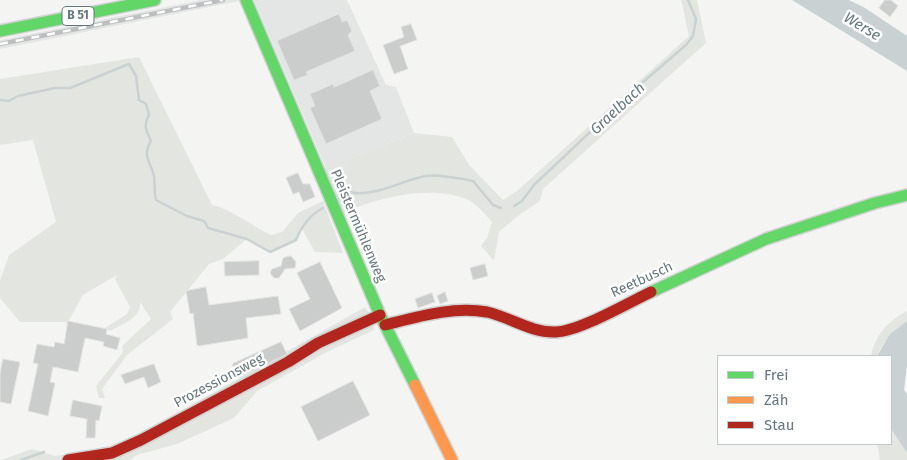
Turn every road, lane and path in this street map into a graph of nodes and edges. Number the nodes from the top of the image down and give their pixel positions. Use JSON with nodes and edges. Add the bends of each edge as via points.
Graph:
{"nodes":[{"id":1,"x":155,"y":0,"type":"edge"},
{"id":2,"x":246,"y":0,"type":"edge"},
{"id":3,"x":0,"y":31,"type":"edge"},
{"id":4,"x":907,"y":195,"type":"edge"},
{"id":5,"x":382,"y":320,"type":"junction"},
{"id":6,"x":68,"y":460,"type":"edge"},
{"id":7,"x":452,"y":460,"type":"edge"}],
"edges":[{"from":1,"to":3,"type":"street","number":"B 51"},
{"from":2,"to":5,"type":"street","name":"Pleistermühlenweg"},
{"from":4,"to":5,"type":"street","name":"Reetbusch","via":[[766,239],[558,332],[536,330],[499,315],[476,311]]},
{"from":5,"to":6,"type":"street","name":"Prozessionsweg","via":[[318,343],[112,453]]},
{"from":5,"to":7,"type":"street","name":"Pleistermühlenweg"}]}
